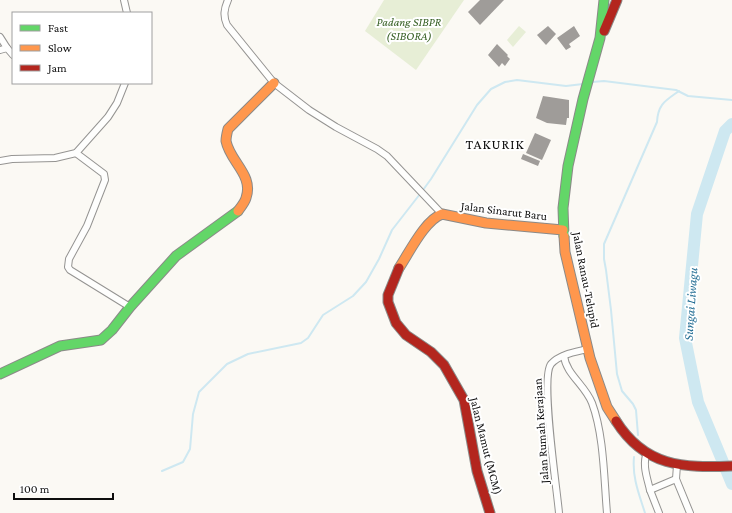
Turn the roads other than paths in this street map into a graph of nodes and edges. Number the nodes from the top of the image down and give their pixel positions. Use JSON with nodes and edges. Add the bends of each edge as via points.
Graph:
{"nodes":[{"id":1,"x":124,"y":0,"type":"edge"},
{"id":2,"x":228,"y":0,"type":"edge"},
{"id":3,"x":604,"y":0,"type":"edge"},
{"id":4,"x":610,"y":0,"type":"edge"},
{"id":5,"x":616,"y":0,"type":"edge"},
{"id":6,"x":127,"y":12,"type":"edge"},
{"id":7,"x":0,"y":38,"type":"edge"},
{"id":8,"x":600,"y":38,"type":"junction"},
{"id":9,"x":7,"y":48,"type":"junction"},
{"id":10,"x":0,"y":50,"type":"edge"},
{"id":11,"x":12,"y":55,"type":"edge"},
{"id":12,"x":274,"y":83,"type":"junction"},
{"id":13,"x":125,"y":84,"type":"edge"},
{"id":14,"x":76,"y":153,"type":"junction"},
{"id":15,"x":0,"y":161,"type":"edge"},
{"id":16,"x":442,"y":214,"type":"junction"},
{"id":17,"x":563,"y":230,"type":"junction"},
{"id":18,"x":130,"y":306,"type":"junction"},
{"id":19,"x":588,"y":349,"type":"junction"},
{"id":20,"x":564,"y":356,"type":"junction"},
{"id":21,"x":0,"y":374,"type":"edge"},
{"id":22,"x":648,"y":452,"type":"junction"},
{"id":23,"x":677,"y":465,"type":"junction"},
{"id":24,"x":732,"y":466,"type":"edge"},
{"id":25,"x":676,"y":479,"type":"junction"},
{"id":26,"x":650,"y":490,"type":"junction"},
{"id":27,"x":490,"y":513,"type":"edge"},
{"id":28,"x":559,"y":513,"type":"edge"},
{"id":29,"x":607,"y":513,"type":"edge"},
{"id":30,"x":659,"y":513,"type":"edge"},
{"id":31,"x":690,"y":513,"type":"edge"}],
"edges":[{"from":1,"to":6,"type":"street"},
{"from":2,"to":12,"type":"street","via":[[224,18],[227,25]]},
{"from":3,"to":8,"type":"main road","name":"Jalan Ranau-Telupid"},
{"from":4,"to":5,"type":"main road"},
{"from":5,"to":8,"type":"main road","name":"Jalan Ranau-Telupid"},
{"from":7,"to":9,"type":"street"},
{"from":8,"to":17,"type":"main road","name":"Jalan Ranau-Telupid","via":[[568,166]]},
{"from":9,"to":10,"type":"street"},
{"from":9,"to":11,"type":"street"},
{"from":12,"to":16,"type":"street","via":[[322,118],[387,156]]},
{"from":12,"to":18,"type":"main road","via":[[228,129],[226,135],[227,147],[248,180],[247,198],[243,205],[238,212],[176,256]]},
{"from":13,"to":14,"type":"street","via":[[108,117]]},
{"from":14,"to":15,"type":"street","via":[[55,158]]},
{"from":14,"to":18,"type":"street","via":[[104,174],[105,180],[68,267]]},
{"from":16,"to":17,"type":"main road","name":"Jalan Sinarut Baru","via":[[486,223]]},
{"from":16,"to":27,"type":"main road","name":"Jalan Mamut (MCM)","via":[[428,224],[402,264],[388,295],[388,302],[396,323],[406,335],[431,352],[444,365],[464,400],[477,471]]},
{"from":17,"to":19,"type":"main road","name":"Jalan Ranau-Telupid"},
{"from":18,"to":21,"type":"main road","via":[[101,340],[60,346]]},
{"from":19,"to":20,"type":"street","name":"Jalan Rumah Kerajaan"},
{"from":19,"to":22,"type":"main road","name":"Jalan Ranau-Telupid","via":[[607,407],[624,434]]},
{"from":20,"to":28,"type":"street","name":"Jalan Rumah Kerajaan","via":[[551,364],[547,377]]},
{"from":20,"to":29,"type":"street","via":[[565,365],[593,405],[600,439]]},
{"from":22,"to":23,"type":"main road","name":"Jalan Ranau-Telupid","via":[[660,460]]},
{"from":22,"to":26,"type":"street","via":[[645,472]]},
{"from":23,"to":24,"type":"main road","name":"Jalan Ranau-Telupid"},
{"from":23,"to":25,"type":"street"},
{"from":25,"to":26,"type":"street"},
{"from":25,"to":31,"type":"street"},
{"from":26,"to":30,"type":"street"}]}
